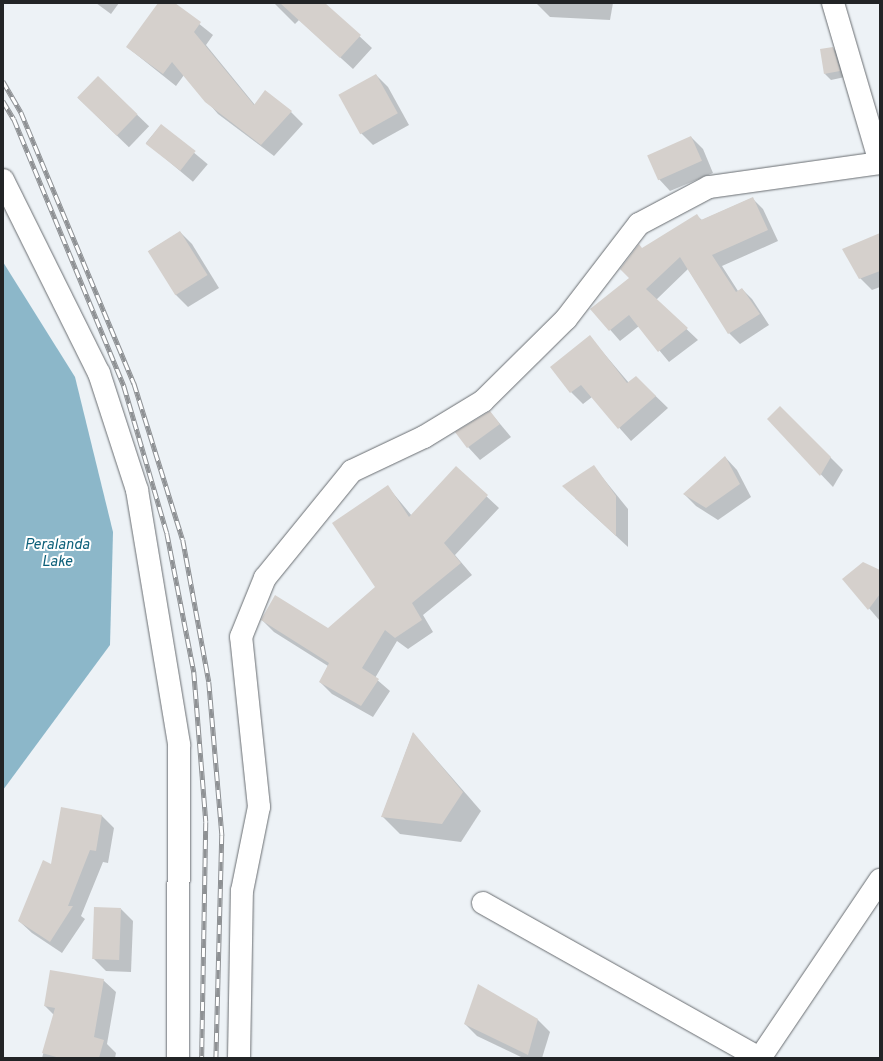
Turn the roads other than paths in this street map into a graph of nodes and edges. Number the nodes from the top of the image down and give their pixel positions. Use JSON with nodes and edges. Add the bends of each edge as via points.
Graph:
{"nodes":[{"id":1,"x":833,"y":3,"type":"edge"},
{"id":2,"x":880,"y":163,"type":"edge"},
{"id":3,"x":3,"y":180,"type":"edge"},
{"id":4,"x":880,"y":880,"type":"edge"},
{"id":5,"x":483,"y":903,"type":"dead end"},
{"id":6,"x":178,"y":1058,"type":"edge"},
{"id":7,"x":239,"y":1058,"type":"edge"},
{"id":8,"x":760,"y":1058,"type":"edge"}],
"edges":[{"from":1,"to":2,"type":"street"},
{"from":2,"to":7,"type":"street","via":[[708,187],[639,224],[566,319],[483,401],[424,436],[352,471],[265,578],[241,638],[259,808],[242,891]]},
{"from":3,"to":6,"type":"street","via":[[99,374],[137,490],[179,745]]},
{"from":4,"to":8,"type":"street"},
{"from":5,"to":8,"type":"street"}]}
